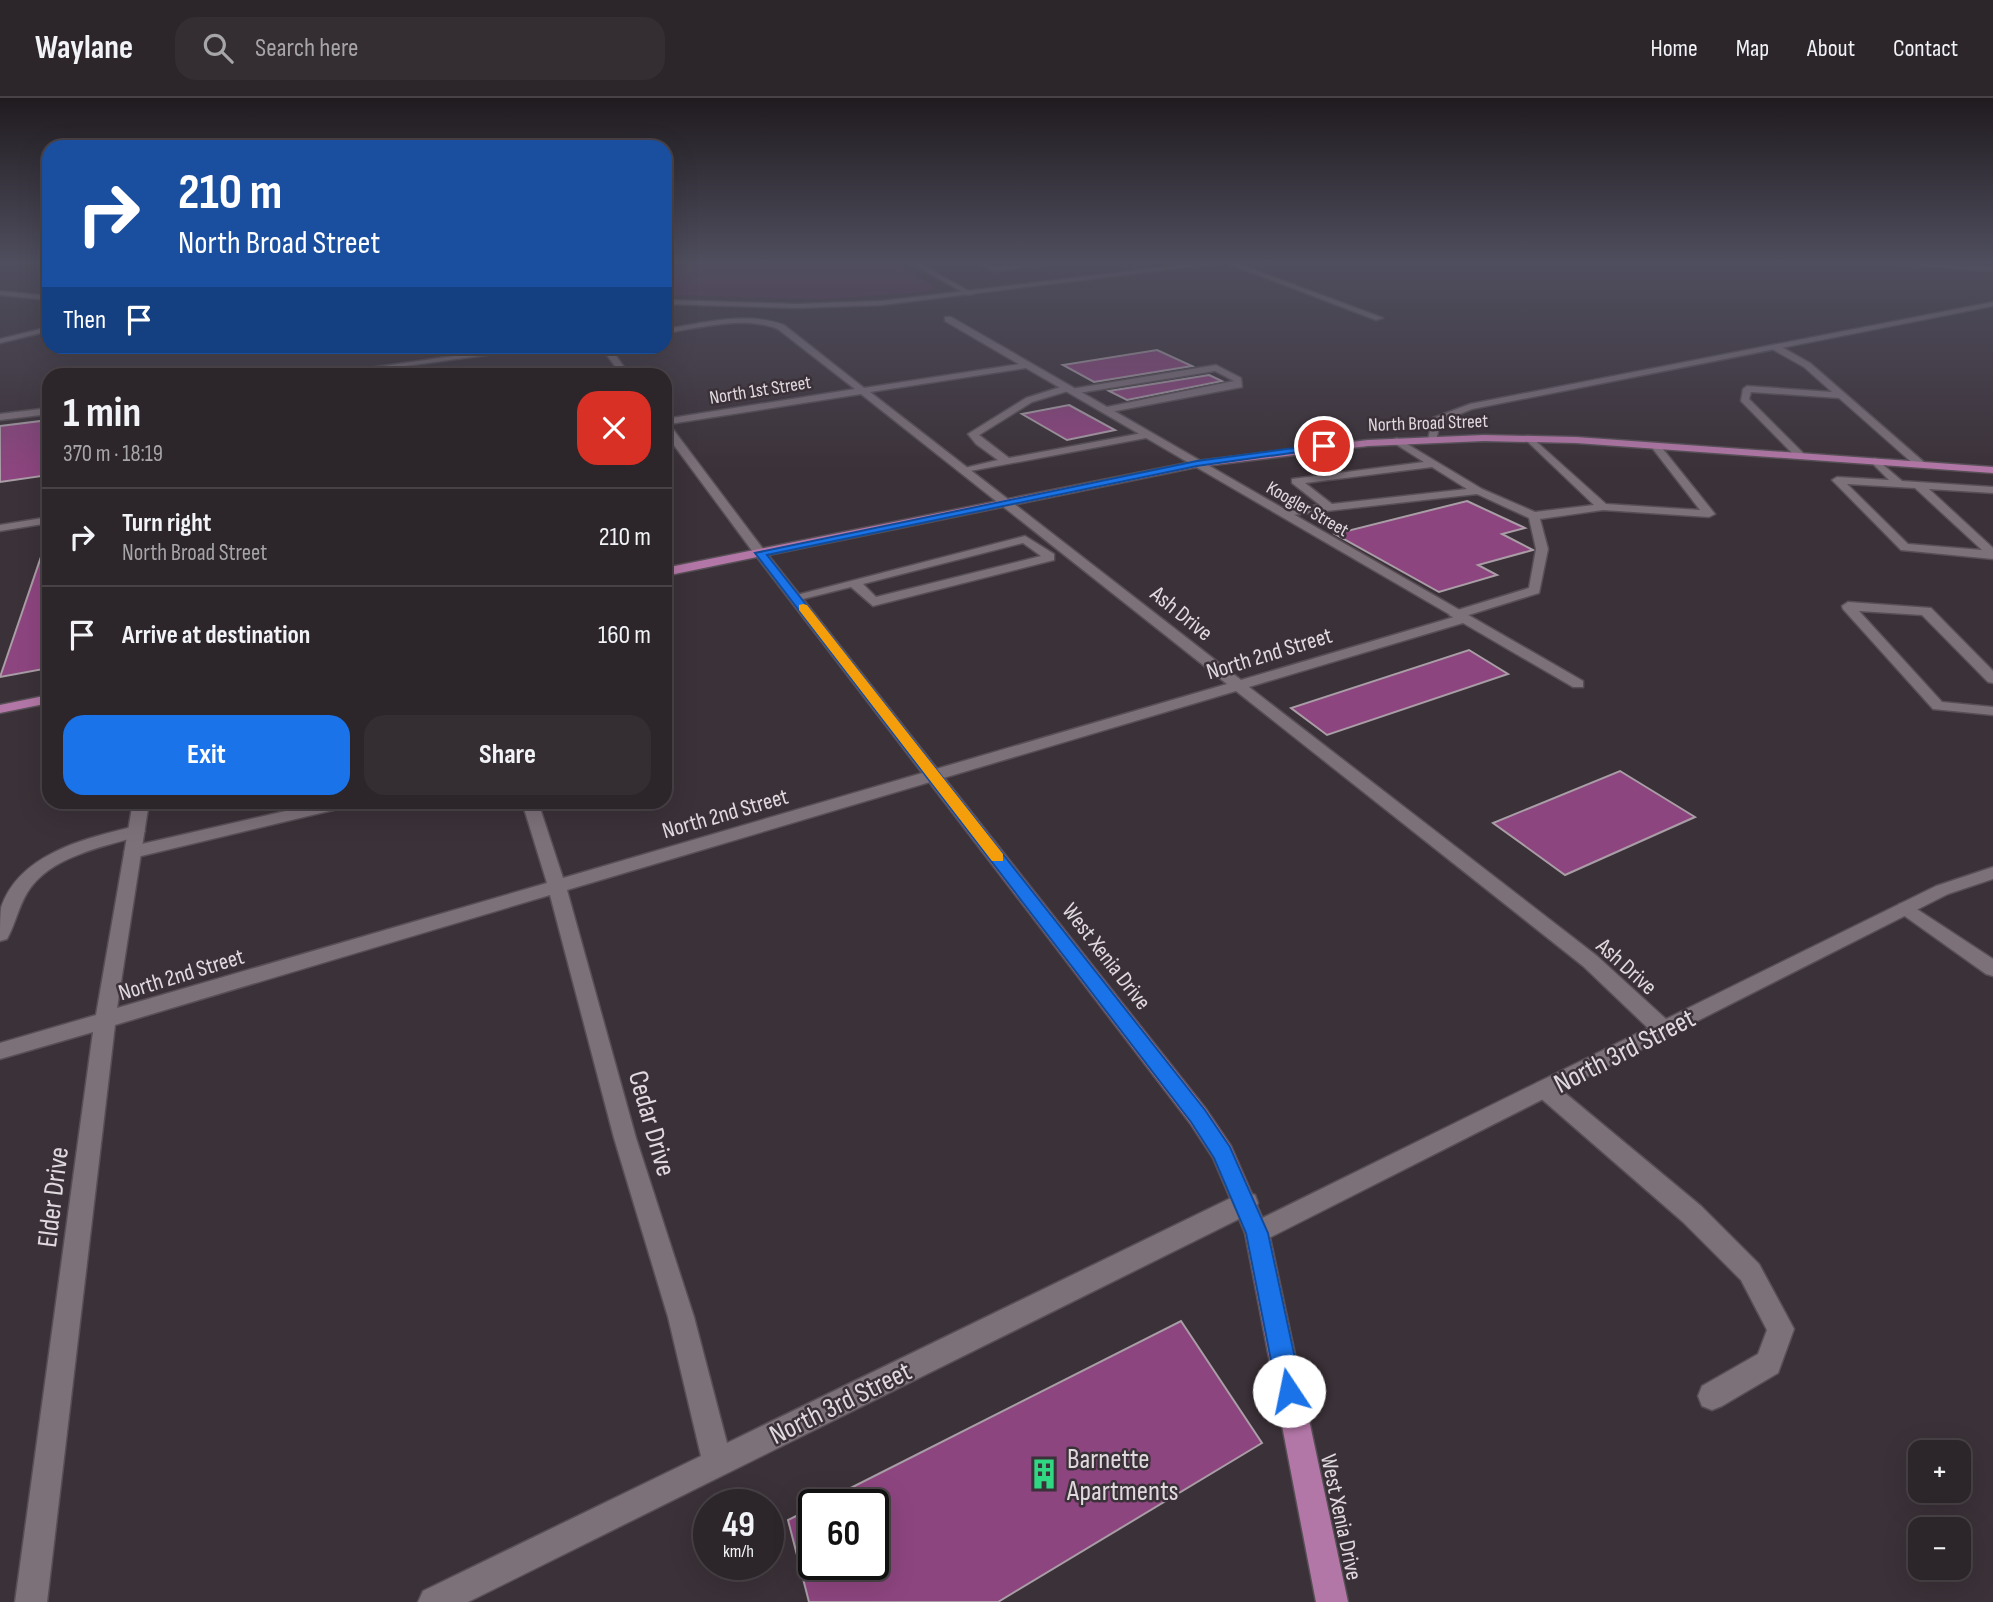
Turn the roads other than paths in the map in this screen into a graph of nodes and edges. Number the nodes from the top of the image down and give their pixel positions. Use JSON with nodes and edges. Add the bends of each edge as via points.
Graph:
{"nodes":[{"id":1,"x":36,"y":332,"type":"edge"},
{"id":2,"x":788,"y":332,"type":"edge"},
{"id":3,"x":971,"y":332,"type":"edge"},
{"id":4,"x":1850,"y":332,"type":"edge"},
{"id":5,"x":0,"y":341,"type":"edge"},
{"id":6,"x":1775,"y":347,"type":"junction"},
{"id":7,"x":500,"y":354,"type":"edge"},
{"id":8,"x":1027,"y":365,"type":"junction"},
{"id":9,"x":417,"y":368,"type":"edge"},
{"id":10,"x":1069,"y":389,"type":"junction"},
{"id":11,"x":864,"y":391,"type":"junction"},
{"id":12,"x":1841,"y":395,"type":"junction"},
{"id":13,"x":1105,"y":410,"type":"junction"},
{"id":14,"x":42,"y":412,"type":"edge"},
{"id":15,"x":0,"y":417,"type":"edge"},
{"id":16,"x":672,"y":423,"type":"edge"},
{"id":17,"x":672,"y":434,"type":"edge"},
{"id":18,"x":1148,"y":435,"type":"junction"},
{"id":19,"x":1433,"y":439,"type":"junction"},
{"id":20,"x":1530,"y":439,"type":"junction"},
{"id":21,"x":1397,"y":441,"type":"junction"},
{"id":22,"x":1655,"y":445,"type":"junction"},
{"id":23,"x":1801,"y":456,"type":"junction"},
{"id":24,"x":1007,"y":461,"type":"junction"},
{"id":25,"x":1875,"y":461,"type":"junction"},
{"id":26,"x":1197,"y":464,"type":"junction"},
{"id":27,"x":1434,"y":464,"type":"junction"},
{"id":28,"x":1921,"y":464,"type":"junction"},
{"id":29,"x":965,"y":469,"type":"junction"},
{"id":30,"x":1993,"y":470,"type":"edge"},
{"id":31,"x":1899,"y":484,"type":"junction"},
{"id":32,"x":1918,"y":485,"type":"junction"},
{"id":33,"x":1993,"y":490,"type":"edge"},
{"id":34,"x":1478,"y":491,"type":"junction"},
{"id":35,"x":1009,"y":502,"type":"junction"},
{"id":36,"x":1603,"y":507,"type":"junction"},
{"id":37,"x":1330,"y":508,"type":"junction"},
{"id":38,"x":1283,"y":513,"type":"junction"},
{"id":39,"x":1534,"y":516,"type":"junction"},
{"id":40,"x":42,"y":521,"type":"edge"},
{"id":41,"x":0,"y":528,"type":"edge"},
{"id":42,"x":1048,"y":534,"type":"junction"},
{"id":43,"x":1025,"y":539,"type":"junction"},
{"id":44,"x":760,"y":553,"type":"junction"},
{"id":45,"x":1993,"y":554,"type":"edge"},
{"id":46,"x":672,"y":571,"type":"edge"},
{"id":47,"x":854,"y":582,"type":"junction"},
{"id":48,"x":795,"y":597,"type":"junction"},
{"id":49,"x":1459,"y":617,"type":"junction"},
{"id":50,"x":1993,"y":679,"type":"edge"},
{"id":51,"x":1578,"y":684,"type":"dead end"},
{"id":52,"x":1237,"y":686,"type":"junction"},
{"id":53,"x":42,"y":700,"type":"edge"},
{"id":54,"x":0,"y":709,"type":"edge"},
{"id":55,"x":1993,"y":712,"type":"edge"},
{"id":56,"x":934,"y":776,"type":"junction"},
{"id":57,"x":140,"y":809,"type":"edge"},
{"id":58,"x":306,"y":809,"type":"edge"},
{"id":59,"x":532,"y":809,"type":"edge"},
{"id":60,"x":135,"y":841,"type":"junction"},
{"id":61,"x":1993,"y":873,"type":"edge"},
{"id":62,"x":557,"y":886,"type":"junction"},
{"id":63,"x":1906,"y":908,"type":"junction"},
{"id":64,"x":0,"y":934,"type":"edge"},
{"id":65,"x":1993,"y":969,"type":"edge"},
{"id":66,"x":105,"y":1020,"type":"junction"},
{"id":67,"x":1663,"y":1030,"type":"junction"},
{"id":68,"x":0,"y":1051,"type":"edge"},
{"id":69,"x":1545,"y":1089,"type":"junction"},
{"id":70,"x":1246,"y":1203,"type":"junction"},
{"id":71,"x":1257,"y":1233,"type":"junction"},
{"id":72,"x":1712,"y":1396,"type":"dead end"},
{"id":73,"x":717,"y":1462,"type":"junction"},
{"id":74,"x":31,"y":1602,"type":"edge"},
{"id":75,"x":434,"y":1602,"type":"edge"},
{"id":76,"x":1332,"y":1602,"type":"edge"}],
"edges":[{"from":1,"to":5,"type":"street"},
{"from":2,"to":11,"type":"street","name":"Ash Drive"},
{"from":3,"to":8,"type":"street","name":"Koogler Street"},
{"from":4,"to":6,"type":"street"},
{"from":6,"to":12,"type":"street","via":[[1807,365]]},
{"from":6,"to":19,"type":"street","via":[[1450,412],[1436,420]]},
{"from":7,"to":9,"type":"street"},
{"from":8,"to":10,"type":"street","name":"Koogler Street"},
{"from":8,"to":11,"type":"street","name":"North 1st Street"},
{"from":10,"to":13,"type":"street","name":"Koogler Street"},
{"from":10,"to":13,"type":"street","via":[[1216,368],[1238,380],[1239,385]]},
{"from":10,"to":24,"type":"street","via":[[1029,400],[973,433]]},
{"from":11,"to":16,"type":"street","name":"North 1st Street"},
{"from":11,"to":29,"type":"street","name":"Ash Drive"},
{"from":12,"to":23,"type":"street","via":[[1747,389],[1744,399]]},
{"from":12,"to":28,"type":"street"},
{"from":13,"to":18,"type":"street","name":"Koogler Street"},
{"from":14,"to":15,"type":"street"},
{"from":17,"to":44,"type":"street","name":"West Xenia Drive"},
{"from":18,"to":24,"type":"street"},
{"from":18,"to":26,"type":"street","name":"Koogler Street"},
{"from":19,"to":20,"type":"main road","name":"North Broad Street"},
{"from":19,"to":21,"type":"main road","name":"North Broad Street"},
{"from":20,"to":22,"type":"main road","name":"North Broad Street"},
{"from":20,"to":36,"type":"street"},
{"from":21,"to":26,"type":"main road","name":"North Broad Street"},
{"from":21,"to":27,"type":"street"},
{"from":22,"to":23,"type":"main road","name":"North Broad Street"},
{"from":22,"to":36,"type":"street","via":[[1709,514]]},
{"from":23,"to":25,"type":"main road","name":"North Broad Street"},
{"from":24,"to":29,"type":"street"},
{"from":25,"to":28,"type":"main road","name":"North Broad Street"},
{"from":25,"to":31,"type":"street"},
{"from":26,"to":35,"type":"main road","name":"North Broad Street"},
{"from":26,"to":38,"type":"street","name":"Koogler Street"},
{"from":27,"to":34,"type":"street"},
{"from":27,"to":37,"type":"street","via":[[1296,481]]},
{"from":28,"to":30,"type":"main road","name":"North Broad Street"},
{"from":29,"to":35,"type":"street","name":"Ash Drive"},
{"from":31,"to":32,"type":"street"},
{"from":31,"to":45,"type":"street","via":[[1838,480],[1905,547]]},
{"from":32,"to":33,"type":"street"},
{"from":32,"to":45,"type":"street"},
{"from":34,"to":37,"type":"street"},
{"from":34,"to":39,"type":"street"},
{"from":35,"to":42,"type":"street","name":"Ash Drive"},
{"from":35,"to":44,"type":"main road","name":"North Broad Street"},
{"from":36,"to":39,"type":"street"},
{"from":37,"to":38,"type":"street"},
{"from":38,"to":49,"type":"street","name":"Koogler Street"},
{"from":39,"to":49,"type":"street","name":"North 2nd Street","via":[[1542,549],[1535,590]]},
{"from":40,"to":41,"type":"street"},
{"from":42,"to":43,"type":"street"},
{"from":42,"to":52,"type":"street","name":"Ash Drive"},
{"from":43,"to":47,"type":"street"},
{"from":43,"to":47,"type":"street","via":[[1050,558],[873,602]]},
{"from":44,"to":46,"type":"main road","name":"North Broad Street"},
{"from":44,"to":48,"type":"main road","name":"West Xenia Drive"},
{"from":47,"to":48,"type":"street"},
{"from":48,"to":56,"type":"main road","name":"West Xenia Drive"},
{"from":49,"to":51,"type":"street","name":"Koogler Street"},
{"from":49,"to":52,"type":"street","name":"North 2nd Street"},
{"from":50,"to":55,"type":"street","via":[[1926,611],[1848,606],[1938,706]]},
{"from":52,"to":56,"type":"street","name":"North 2nd Street"},
{"from":52,"to":67,"type":"street","name":"Ash Drive","via":[[1590,961]]},
{"from":53,"to":54,"type":"main road"},
{"from":56,"to":62,"type":"street","name":"North 2nd Street"},
{"from":56,"to":70,"type":"main road","name":"West Xenia Drive","via":[[1198,1116],[1223,1153]]},
{"from":57,"to":60,"type":"street","name":"Elder Drive"},
{"from":58,"to":60,"type":"street"},
{"from":59,"to":62,"type":"street","name":"Cedar Drive"},
{"from":60,"to":64,"type":"street","via":[[71,854],[27,879]]},
{"from":60,"to":66,"type":"street","name":"Elder Drive"},
{"from":61,"to":63,"type":"street","name":"North 3rd Street"},
{"from":62,"to":66,"type":"street","name":"North 2nd Street"},
{"from":62,"to":73,"type":"street","name":"Cedar Drive","via":[[625,1138],[681,1317]]},
{"from":63,"to":65,"type":"street"},
{"from":63,"to":67,"type":"street","name":"North 3rd Street"},
{"from":66,"to":68,"type":"street","name":"North 2nd Street"},
{"from":66,"to":74,"type":"street","name":"Elder Drive"},
{"from":67,"to":69,"type":"street","name":"North 3rd Street"},
{"from":69,"to":71,"type":"street","name":"North 3rd Street"},
{"from":69,"to":72,"type":"street","via":[[1692,1214],[1750,1272],[1781,1329],[1768,1363]]},
{"from":70,"to":71,"type":"main road","name":"West Xenia Drive"},
{"from":70,"to":73,"type":"street","name":"North 3rd Street"},
{"from":71,"to":76,"type":"main road","name":"West Xenia Drive"},
{"from":73,"to":75,"type":"street","name":"North 3rd Street"}]}
